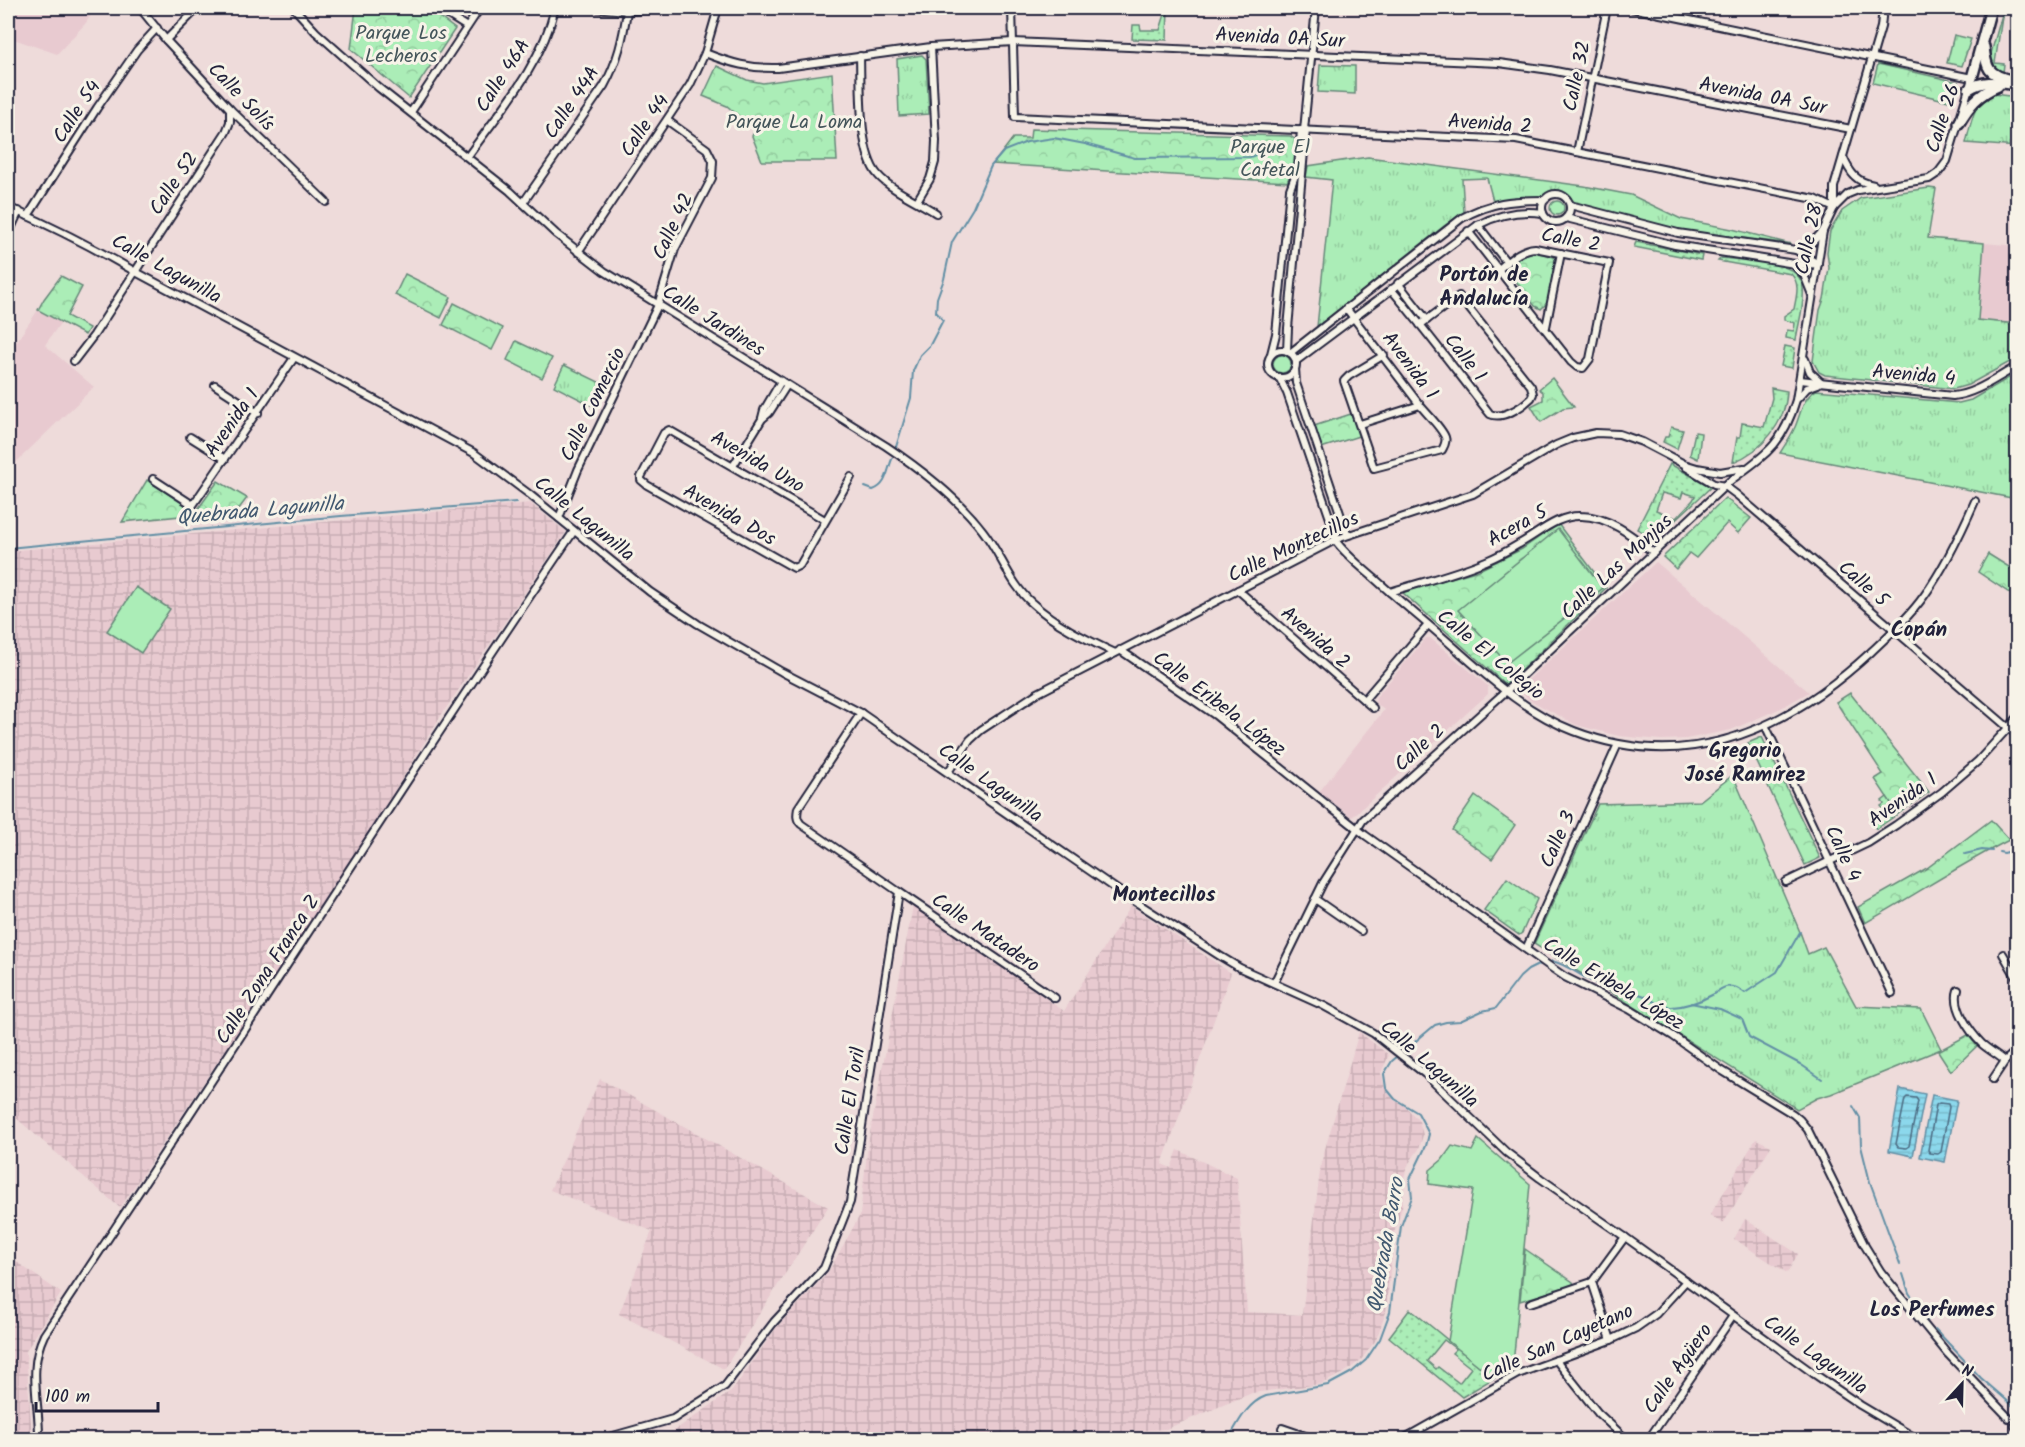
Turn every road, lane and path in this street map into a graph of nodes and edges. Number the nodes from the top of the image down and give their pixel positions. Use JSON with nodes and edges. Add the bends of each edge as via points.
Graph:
{"nodes":[{"id":1,"x":140,"y":8,"type":"edge"},
{"id":2,"x":198,"y":8,"type":"edge"},
{"id":3,"x":294,"y":8,"type":"edge"},
{"id":4,"x":437,"y":8,"type":"edge"},
{"id":5,"x":480,"y":8,"type":"edge"},
{"id":6,"x":555,"y":8,"type":"edge"},
{"id":7,"x":594,"y":8,"type":"edge"},
{"id":8,"x":678,"y":8,"type":"edge"},
{"id":9,"x":718,"y":8,"type":"edge"},
{"id":10,"x":1012,"y":8,"type":"edge"},
{"id":11,"x":1316,"y":8,"type":"edge"},
{"id":12,"x":1607,"y":8,"type":"edge"},
{"id":13,"x":1631,"y":8,"type":"edge"},
{"id":14,"x":1883,"y":8,"type":"edge"},
{"id":15,"x":1991,"y":8,"type":"edge"},
{"id":16,"x":627,"y":11,"type":"junction"},
{"id":17,"x":467,"y":27,"type":"junction"},
{"id":18,"x":157,"y":28,"type":"junction"},
{"id":19,"x":166,"y":40,"type":"junction"},
{"id":20,"x":1983,"y":40,"type":"junction"},
{"id":21,"x":1013,"y":42,"type":"junction"},
{"id":22,"x":931,"y":47,"type":"junction"},
{"id":23,"x":705,"y":53,"type":"junction"},
{"id":24,"x":1311,"y":54,"type":"junction"},
{"id":25,"x":860,"y":56,"type":"junction"},
{"id":26,"x":1872,"y":56,"type":"junction"},
{"id":27,"x":1972,"y":78,"type":"junction"},
{"id":28,"x":1592,"y":79,"type":"junction"},
{"id":29,"x":1982,"y":82,"type":"junction"},
{"id":30,"x":1998,"y":86,"type":"junction"},
{"id":31,"x":2015,"y":86,"type":"edge"},
{"id":32,"x":1969,"y":89,"type":"junction"},
{"id":33,"x":230,"y":109,"type":"junction"},
{"id":34,"x":411,"y":112,"type":"junction"},
{"id":35,"x":668,"y":121,"type":"junction"},
{"id":36,"x":1959,"y":123,"type":"junction"},
{"id":37,"x":1851,"y":129,"type":"junction"},
{"id":38,"x":1304,"y":130,"type":"junction"},
{"id":39,"x":1577,"y":152,"type":"junction"},
{"id":40,"x":468,"y":156,"type":"junction"},
{"id":41,"x":1843,"y":157,"type":"junction"},
{"id":42,"x":1878,"y":186,"type":"junction"},
{"id":43,"x":1545,"y":200,"type":"junction"},
{"id":44,"x":917,"y":201,"type":"junction"},
{"id":45,"x":326,"y":202,"type":"dead end"},
{"id":46,"x":523,"y":203,"type":"junction"},
{"id":47,"x":1570,"y":205,"type":"junction"},
{"id":48,"x":8,"y":207,"type":"edge"},
{"id":49,"x":1834,"y":208,"type":"junction"},
{"id":50,"x":18,"y":212,"type":"junction"},
{"id":51,"x":936,"y":213,"type":"dead end"},
{"id":52,"x":1543,"y":213,"type":"junction"},
{"id":53,"x":28,"y":216,"type":"junction"},
{"id":54,"x":1566,"y":218,"type":"junction"},
{"id":55,"x":1618,"y":218,"type":"junction"},
{"id":56,"x":1478,"y":225,"type":"junction"},
{"id":57,"x":1615,"y":230,"type":"junction"},
{"id":58,"x":1468,"y":231,"type":"junction"},
{"id":59,"x":1823,"y":231,"type":"junction"},
{"id":60,"x":8,"y":235,"type":"edge"},
{"id":61,"x":1423,"y":248,"type":"junction"},
{"id":62,"x":1796,"y":250,"type":"junction"},
{"id":63,"x":578,"y":252,"type":"junction"},
{"id":64,"x":1562,"y":253,"type":"junction"},
{"id":65,"x":1432,"y":259,"type":"junction"},
{"id":66,"x":1507,"y":263,"type":"junction"},
{"id":67,"x":1792,"y":263,"type":"junction"},
{"id":68,"x":1818,"y":264,"type":"junction"},
{"id":69,"x":1499,"y":269,"type":"junction"},
{"id":70,"x":134,"y":271,"type":"junction"},
{"id":71,"x":1398,"y":283,"type":"junction"},
{"id":72,"x":1391,"y":289,"type":"junction"},
{"id":73,"x":1813,"y":299,"type":"junction"},
{"id":74,"x":658,"y":305,"type":"junction"},
{"id":75,"x":1346,"y":308,"type":"junction"},
{"id":76,"x":1353,"y":318,"type":"junction"},
{"id":77,"x":1427,"y":320,"type":"junction"},
{"id":78,"x":1420,"y":325,"type":"junction"},
{"id":79,"x":1546,"y":327,"type":"junction"},
{"id":80,"x":1289,"y":352,"type":"junction"},
{"id":81,"x":1271,"y":354,"type":"junction"},
{"id":82,"x":1384,"y":355,"type":"junction"},
{"id":83,"x":1804,"y":355,"type":"junction"},
{"id":84,"x":294,"y":358,"type":"junction"},
{"id":85,"x":74,"y":361,"type":"dead end"},
{"id":86,"x":1295,"y":365,"type":"junction"},
{"id":87,"x":2018,"y":366,"type":"edge"},
{"id":88,"x":1279,"y":377,"type":"junction"},
{"id":89,"x":1800,"y":380,"type":"junction"},
{"id":90,"x":1822,"y":382,"type":"junction"},
{"id":91,"x":784,"y":383,"type":"junction"},
{"id":92,"x":215,"y":385,"type":"dead end"},
{"id":93,"x":1796,"y":400,"type":"junction"},
{"id":94,"x":1420,"y":405,"type":"junction"},
{"id":95,"x":258,"y":413,"type":"junction"},
{"id":96,"x":1495,"y":416,"type":"joint"},
{"id":97,"x":1360,"y":424,"type":"junction"},
{"id":98,"x":190,"y":436,"type":"dead end"},
{"id":99,"x":225,"y":459,"type":"junction"},
{"id":100,"x":1683,"y":464,"type":"junction"},
{"id":101,"x":733,"y":466,"type":"junction"},
{"id":102,"x":1750,"y":466,"type":"junction"},
{"id":103,"x":851,"y":477,"type":"dead end"},
{"id":104,"x":153,"y":479,"type":"dead end"},
{"id":105,"x":1714,"y":484,"type":"junction"},
{"id":106,"x":647,"y":485,"type":"joint"},
{"id":107,"x":1725,"y":486,"type":"junction"},
{"id":108,"x":1718,"y":493,"type":"junction"},
{"id":109,"x":1975,"y":501,"type":"dead end"},
{"id":110,"x":559,"y":518,"type":"junction"},
{"id":111,"x":825,"y":520,"type":"junction"},
{"id":112,"x":574,"y":531,"type":"junction"},
{"id":113,"x":1347,"y":534,"type":"junction"},
{"id":114,"x":1336,"y":539,"type":"junction"},
{"id":115,"x":1654,"y":553,"type":"junction"},
{"id":116,"x":1238,"y":590,"type":"junction"},
{"id":117,"x":1390,"y":592,"type":"junction"},
{"id":118,"x":1428,"y":625,"type":"junction"},
{"id":119,"x":1894,"y":630,"type":"junction"},
{"id":120,"x":1118,"y":651,"type":"junction"},
{"id":121,"x":1505,"y":692,"type":"junction"},
{"id":122,"x":1364,"y":700,"type":"junction"},
{"id":123,"x":1373,"y":708,"type":"dead end"},
{"id":124,"x":861,"y":713,"type":"junction"},
{"id":125,"x":2018,"y":717,"type":"edge"},
{"id":126,"x":1766,"y":727,"type":"junction"},
{"id":127,"x":2008,"y":728,"type":"junction"},
{"id":128,"x":2018,"y":736,"type":"edge"},
{"id":129,"x":1618,"y":744,"type":"junction"},
{"id":130,"x":948,"y":772,"type":"junction"},
{"id":131,"x":1357,"y":829,"type":"junction"},
{"id":132,"x":1830,"y":862,"type":"junction"},
{"id":133,"x":1786,"y":882,"type":"dead end"},
{"id":134,"x":899,"y":892,"type":"junction"},
{"id":135,"x":1315,"y":899,"type":"junction"},
{"id":136,"x":1361,"y":931,"type":"dead end"},
{"id":137,"x":1526,"y":949,"type":"junction"},
{"id":138,"x":2003,"y":954,"type":"dead end"},
{"id":139,"x":2018,"y":980,"type":"edge"},
{"id":140,"x":1274,"y":983,"type":"junction"},
{"id":141,"x":1958,"y":990,"type":"dead end"},
{"id":142,"x":1892,"y":993,"type":"dead end"},
{"id":143,"x":1055,"y":998,"type":"dead end"},
{"id":144,"x":2018,"y":1049,"type":"edge"},
{"id":145,"x":2005,"y":1061,"type":"junction"},
{"id":146,"x":1993,"y":1079,"type":"dead end"},
{"id":147,"x":1625,"y":1237,"type":"junction"},
{"id":148,"x":1686,"y":1281,"type":"junction"},
{"id":149,"x":1592,"y":1282,"type":"junction"},
{"id":150,"x":1530,"y":1303,"type":"dead end"},
{"id":151,"x":1733,"y":1316,"type":"junction"},
{"id":152,"x":1611,"y":1340,"type":"junction"},
{"id":153,"x":1556,"y":1360,"type":"junction"},
{"id":154,"x":2009,"y":1418,"type":"dead end"},
{"id":155,"x":1282,"y":1428,"type":"dead end"},
{"id":156,"x":39,"y":1440,"type":"edge"},
{"id":157,"x":599,"y":1440,"type":"edge"},
{"id":158,"x":1317,"y":1440,"type":"edge"},
{"id":159,"x":1401,"y":1440,"type":"edge"},
{"id":160,"x":1627,"y":1440,"type":"edge"},
{"id":161,"x":1648,"y":1440,"type":"edge"},
{"id":162,"x":1919,"y":1440,"type":"edge"}],
"edges":[{"from":1,"to":18,"type":"street","name":"Calle Solís"},
{"from":2,"to":19,"type":"street"},
{"from":3,"to":34,"type":"street","name":"Calle Jardines","via":[[345,58]]},
{"from":4,"to":17,"type":"street"},
{"from":5,"to":17,"type":"street"},
{"from":6,"to":40,"type":"street","name":"Calle 46A","via":[[540,49]]},
{"from":7,"to":16,"type":"street"},
{"from":8,"to":16,"type":"street"},
{"from":9,"to":23,"type":"street","name":"Calle 44"},
{"from":10,"to":21,"type":"street"},
{"from":11,"to":24,"type":"street"},
{"from":12,"to":28,"type":"street","name":"Calle 32"},
{"from":13,"to":26,"type":"street"},
{"from":14,"to":26,"type":"street","name":"Calle 28"},
{"from":15,"to":20,"type":"street"},
{"from":16,"to":46,"type":"street","name":"Calle 44A","via":[[623,39],[604,86]]},
{"from":17,"to":34,"type":"street"},
{"from":18,"to":19,"type":"street","name":"Calle Solís"},
{"from":18,"to":53,"type":"street","name":"Calle 54","via":[[110,89]]},
{"from":19,"to":33,"type":"street","name":"Calle Solís"},
{"from":20,"to":27,"type":"street"},
{"from":20,"to":31,"type":"street","via":[[1989,70]]},
{"from":21,"to":22,"type":"street","name":"Avenida 0A Sur"},
{"from":21,"to":24,"type":"street","name":"Avenida 0A Sur"},
{"from":21,"to":38,"type":"street","name":"Avenida 2","via":[[1015,117]]},
{"from":22,"to":25,"type":"street","name":"Avenida 0A Sur"},
{"from":22,"to":44,"type":"street","via":[[935,162]]},
{"from":23,"to":25,"type":"street","name":"Avenida 0A Sur","via":[[758,69]]},
{"from":23,"to":35,"type":"street","name":"Calle 44"},
{"from":24,"to":28,"type":"street","name":"Avenida 0A Sur","via":[[1499,63]]},
{"from":24,"to":38,"type":"street"},
{"from":25,"to":44,"type":"street","via":[[864,140],[871,165],[878,176]]},
{"from":26,"to":27,"type":"street"},
{"from":26,"to":37,"type":"street","name":"Calle 28"},
{"from":27,"to":29,"type":"street"},
{"from":27,"to":31,"type":"street"},
{"from":27,"to":32,"type":"street","name":"Calle 26"},
{"from":28,"to":37,"type":"street","name":"Avenida 0A Sur"},
{"from":28,"to":39,"type":"street","name":"Calle 32"},
{"from":29,"to":30,"type":"street"},
{"from":29,"to":31,"type":"street"},
{"from":29,"to":32,"type":"street"},
{"from":30,"to":31,"type":"street"},
{"from":30,"to":36,"type":"street","via":[[1977,98]]},
{"from":32,"to":36,"type":"street","name":"Calle 26"},
{"from":33,"to":45,"type":"street","name":"Calle Solís"},
{"from":33,"to":70,"type":"street","name":"Calle 52","via":[[226,132]]},
{"from":34,"to":40,"type":"street","name":"Calle Jardines"},
{"from":35,"to":63,"type":"street","name":"Calle 44"},
{"from":35,"to":74,"type":"street","name":"Calle 42","via":[[702,144],[713,161],[712,178],[675,249]]},
{"from":36,"to":42,"type":"street","name":"Calle 26","via":[[1950,154],[1943,167],[1929,179]]},
{"from":37,"to":41,"type":"street","name":"Calle 28"},
{"from":38,"to":39,"type":"street","name":"Avenida 2","via":[[1504,139]]},
{"from":38,"to":80,"type":"street"},
{"from":38,"to":81,"type":"street","via":[[1290,189]]},
{"from":39,"to":49,"type":"street","name":"Avenida 2","via":[[1815,199]]},
{"from":40,"to":46,"type":"street","name":"Calle Jardines"},
{"from":41,"to":42,"type":"street","via":[[1855,178]]},
{"from":41,"to":49,"type":"street","name":"Calle 28","via":[[1834,187]]},
{"from":42,"to":49,"type":"street","via":[[1853,192]]},
{"from":43,"to":47,"type":"street","via":[[1559,195]]},
{"from":43,"to":52,"type":"street"},
{"from":43,"to":61,"type":"street","via":[[1515,200],[1475,211]]},
{"from":44,"to":51,"type":"street"},
{"from":46,"to":63,"type":"street","name":"Calle Jardines"},
{"from":47,"to":54,"type":"street"},
{"from":47,"to":55,"type":"street"},
{"from":48,"to":50,"type":"street","name":"Calle Lagunilla"},
{"from":49,"to":59,"type":"street","name":"Calle 28"},
{"from":50,"to":53,"type":"street","name":"Calle Lagunilla"},
{"from":50,"to":60,"type":"street"},
{"from":52,"to":54,"type":"street","via":[[1552,221]]},
{"from":52,"to":56,"type":"street","via":[[1513,213]]},
{"from":53,"to":70,"type":"street","name":"Calle Lagunilla","via":[[91,245]]},
{"from":54,"to":57,"type":"street"},
{"from":55,"to":57,"type":"street"},
{"from":55,"to":62,"type":"street","via":[[1678,232]]},
{"from":56,"to":58,"type":"street"},
{"from":56,"to":66,"type":"street"},
{"from":57,"to":67,"type":"street","via":[[1675,245]]},
{"from":58,"to":65,"type":"street"},
{"from":58,"to":69,"type":"street"},
{"from":59,"to":62,"type":"street","via":[[1808,247]]},
{"from":59,"to":68,"type":"street","name":"Calle 28"},
{"from":61,"to":65,"type":"street"},
{"from":61,"to":75,"type":"street"},
{"from":62,"to":68,"type":"street"},
{"from":63,"to":74,"type":"street","name":"Calle Jardines"},
{"from":64,"to":66,"type":"street","name":"Calle 2","via":[[1527,248]]},
{"from":64,"to":79,"type":"street"},
{"from":64,"to":79,"type":"street","name":"Calle 2","via":[[1609,263],[1590,359],[1583,368],[1571,362]]},
{"from":65,"to":71,"type":"street"},
{"from":66,"to":69,"type":"street","name":"Calle 2"},
{"from":67,"to":68,"type":"street"},
{"from":67,"to":73,"type":"street","via":[[1804,275]]},
{"from":68,"to":73,"type":"street","name":"Calle 28"},
{"from":69,"to":79,"type":"street"},
{"from":70,"to":84,"type":"street","name":"Calle Lagunilla"},
{"from":70,"to":85,"type":"street","name":"Calle 52"},
{"from":71,"to":72,"type":"street"},
{"from":71,"to":77,"type":"street","name":"Calle 1"},
{"from":72,"to":76,"type":"street"},
{"from":72,"to":78,"type":"street","name":"Calle 1"},
{"from":73,"to":83,"type":"street","name":"Calle 28"},
{"from":74,"to":91,"type":"street","name":"Calle Jardines"},
{"from":74,"to":110,"type":"street","name":"Calle Comercio","via":[[578,470]]},
{"from":75,"to":76,"type":"street","name":"Avenida 1"},
{"from":75,"to":80,"type":"street"},
{"from":76,"to":82,"type":"street","name":"Avenida 1"},
{"from":76,"to":86,"type":"street"},
{"from":77,"to":78,"type":"street","name":"Avenida 1"},
{"from":77,"to":96,"type":"street","name":"Avenida 1","via":[[1459,296],[1531,386],[1533,394],[1528,401]]},
{"from":78,"to":96,"type":"street","name":"Calle 1"},
{"from":80,"to":81,"type":"street","via":[[1277,350]]},
{"from":80,"to":86,"type":"street"},
{"from":81,"to":88,"type":"street","via":[[1268,366]]},
{"from":82,"to":94,"type":"street","name":"Avenida 1"},
{"from":82,"to":97,"type":"street","via":[[1344,381]]},
{"from":83,"to":89,"type":"street","name":"Calle 28"},
{"from":83,"to":90,"type":"street","via":[[1810,372]]},
{"from":84,"to":95,"type":"street","name":"Avenida 1"},
{"from":84,"to":110,"type":"street","name":"Calle Lagunilla","via":[[474,453]]},
{"from":86,"to":88,"type":"street","via":[[1287,377]]},
{"from":86,"to":113,"type":"street","via":[[1296,383]]},
{"from":87,"to":90,"type":"street","name":"Avenida 4","via":[[1964,395],[1953,396]]},
{"from":88,"to":114,"type":"street"},
{"from":89,"to":90,"type":"street","name":"Avenida 4"},
{"from":89,"to":93,"type":"street","name":"Calle 28"},
{"from":90,"to":93,"type":"street","via":[[1807,388]]},
{"from":91,"to":101,"type":"street"},
{"from":91,"to":120,"type":"street","name":"Calle Jardines","via":[[927,476],[982,529],[1031,602],[1053,619]]},
{"from":92,"to":95,"type":"street"},
{"from":93,"to":102,"type":"street","name":"Calle 28","via":[[1780,438]]},
{"from":94,"to":97,"type":"street"},
{"from":94,"to":97,"type":"street","name":"Avenida 1","via":[[1445,437],[1442,450],[1374,468]]},
{"from":95,"to":99,"type":"street","name":"Avenida 1"},
{"from":98,"to":99,"type":"street"},
{"from":99,"to":104,"type":"street","name":"Avenida 1","via":[[193,505]]},
{"from":100,"to":102,"type":"street","name":"Calle Montecillos","via":[[1720,472]]},
{"from":100,"to":105,"type":"street"},
{"from":100,"to":113,"type":"street","name":"Calle Montecillos","via":[[1618,434],[1583,435],[1556,446],[1473,494]]},
{"from":101,"to":106,"type":"street","name":"Avenida Uno","via":[[669,430],[641,477]]},
{"from":101,"to":111,"type":"street","name":"Avenida Uno"},
{"from":102,"to":107,"type":"street","name":"Calle Las Monjas"},
{"from":103,"to":111,"type":"street"},
{"from":105,"to":107,"type":"street"},
{"from":105,"to":108,"type":"street"},
{"from":106,"to":111,"type":"street","name":"Avenida Dos","via":[[791,568],[797,567]]},
{"from":107,"to":108,"type":"street","name":"Calle Las Monjas"},
{"from":107,"to":119,"type":"street","name":"Calle 5"},
{"from":108,"to":115,"type":"street","name":"Calle Las Monjas"},
{"from":109,"to":119,"type":"street","name":"Calle El Colegio","via":[[1935,579]]},
{"from":110,"to":112,"type":"street","name":"Calle Lagunilla"},
{"from":112,"to":124,"type":"street","name":"Calle Lagunilla","via":[[650,592],[698,624]]},
{"from":112,"to":156,"type":"street","name":"Calle Zona Franca Z","via":[[44,1335],[34,1370]]},
{"from":113,"to":114,"type":"street","name":"Calle Montecillos"},
{"from":114,"to":116,"type":"street","name":"Calle Montecillos"},
{"from":114,"to":117,"type":"street","name":"Calle El Colegio","via":[[1343,551]]},
{"from":115,"to":117,"type":"street","name":"Acera 5","via":[[1613,525],[1578,516],[1561,519],[1483,562]]},
{"from":115,"to":121,"type":"street","name":"Calle Las Monjas"},
{"from":116,"to":120,"type":"street","name":"Calle Montecillos"},
{"from":116,"to":122,"type":"street","name":"Avenida 2"},
{"from":117,"to":118,"type":"street","name":"Calle El Colegio"},
{"from":118,"to":121,"type":"street","name":"Calle El Colegio"},
{"from":118,"to":122,"type":"street"},
{"from":119,"to":126,"type":"street","name":"Calle El Colegio","via":[[1837,682]]},
{"from":119,"to":127,"type":"street","name":"Calle 5"},
{"from":120,"to":130,"type":"street","name":"Calle Montecillos","via":[[1036,694],[981,730]]},
{"from":120,"to":131,"type":"street","name":"Calle Eribela López","via":[[1215,715]]},
{"from":121,"to":129,"type":"street","name":"Calle El Colegio","via":[[1554,722]]},
{"from":121,"to":131,"type":"street","name":"Calle 2"},
{"from":122,"to":123,"type":"street","name":"Avenida 2"},
{"from":124,"to":130,"type":"street","name":"Calle Lagunilla"},
{"from":124,"to":134,"type":"street","via":[[798,808],[798,820]]},
{"from":125,"to":127,"type":"street","name":"Avenida 1"},
{"from":126,"to":129,"type":"street","name":"Calle El Colegio","via":[[1731,739],[1686,747]]},
{"from":126,"to":132,"type":"street","name":"Calle 4"},
{"from":127,"to":128,"type":"street","name":"Calle 5"},
{"from":127,"to":132,"type":"street","name":"Avenida 1","via":[[1942,792],[1868,843]]},
{"from":129,"to":137,"type":"street","name":"Calle 3"},
{"from":130,"to":140,"type":"street","name":"Calle Lagunilla","via":[[1191,939]]},
{"from":131,"to":135,"type":"street","name":"Calle 2"},
{"from":131,"to":137,"type":"street","name":"Calle Eribela López"},
{"from":132,"to":133,"type":"street","name":"Avenida 1"},
{"from":132,"to":142,"type":"street","name":"Calle 4"},
{"from":134,"to":143,"type":"street","name":"Calle Matadero"},
{"from":134,"to":157,"type":"street","name":"Calle El Toril","via":[[850,1202],[824,1268],[774,1322],[725,1386],[673,1419]]},
{"from":135,"to":136,"type":"street"},
{"from":135,"to":140,"type":"street","name":"Calle 2"},
{"from":137,"to":154,"type":"street","name":"Calle Eribela López","via":[[1565,977],[1664,1030],[1800,1120],[1881,1272],[1948,1354]]},
{"from":138,"to":139,"type":"street"},
{"from":140,"to":147,"type":"street","name":"Calle Lagunilla","via":[[1360,1025],[1397,1051],[1506,1152]]},
{"from":141,"to":145,"type":"street","via":[[1956,1002],[1967,1023],[1982,1043]]},
{"from":144,"to":145,"type":"street"},
{"from":145,"to":146,"type":"street"},
{"from":147,"to":148,"type":"street","name":"Calle Lagunilla"},
{"from":147,"to":149,"type":"street"},
{"from":148,"to":151,"type":"street","name":"Calle Lagunilla"},
{"from":148,"to":152,"type":"street","name":"Calle San Cayetano","via":[[1656,1314]]},
{"from":149,"to":150,"type":"street"},
{"from":149,"to":152,"type":"street"},
{"from":151,"to":161,"type":"street","name":"Calle Agüero"},
{"from":151,"to":162,"type":"street","name":"Calle Lagunilla","via":[[1812,1373]]},
{"from":152,"to":153,"type":"street","name":"Calle San Cayetano"},
{"from":153,"to":159,"type":"street","name":"Calle San Cayetano","via":[[1488,1389]]},
{"from":153,"to":160,"type":"street","via":[[1598,1413]]},
{"from":155,"to":158,"type":"street"}]}
